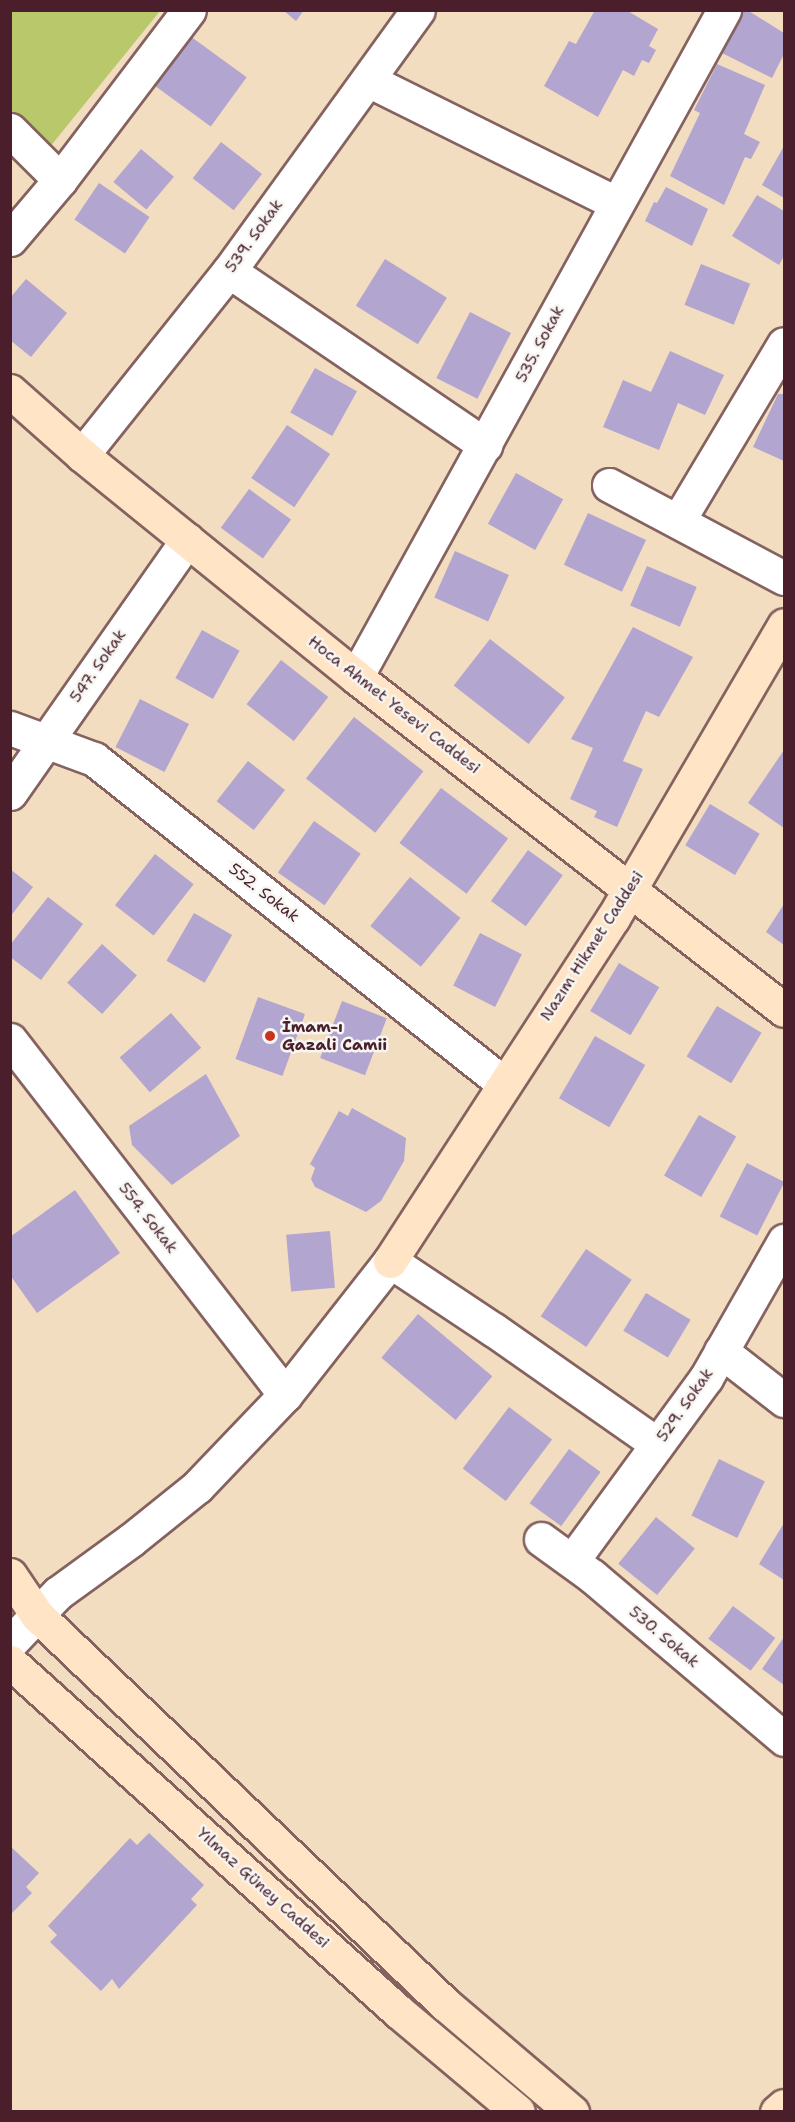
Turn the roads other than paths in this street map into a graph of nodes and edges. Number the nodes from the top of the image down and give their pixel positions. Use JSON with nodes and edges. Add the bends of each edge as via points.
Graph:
{"nodes":[{"id":1,"x":189,"y":10,"type":"edge"},
{"id":2,"x":418,"y":10,"type":"edge"},
{"id":3,"x":724,"y":10,"type":"edge"},
{"id":4,"x":368,"y":80,"type":"junction"},
{"id":5,"x":10,"y":130,"type":"edge"},
{"id":6,"x":60,"y":180,"type":"junction"},
{"id":7,"x":616,"y":203,"type":"junction"},
{"id":8,"x":10,"y":239,"type":"edge"},
{"id":9,"x":229,"y":271,"type":"junction"},
{"id":10,"x":784,"y":344,"type":"edge"},
{"id":11,"x":10,"y":391,"type":"edge"},
{"id":12,"x":485,"y":445,"type":"junction"},
{"id":13,"x":82,"y":455,"type":"junction"},
{"id":14,"x":609,"y":485,"type":"dead end"},
{"id":15,"x":678,"y":521,"type":"junction"},
{"id":16,"x":187,"y":540,"type":"junction"},
{"id":17,"x":784,"y":578,"type":"edge"},
{"id":18,"x":784,"y":626,"type":"edge"},
{"id":19,"x":356,"y":677,"type":"junction"},
{"id":20,"x":10,"y":728,"type":"edge"},
{"id":21,"x":46,"y":741,"type":"junction"},
{"id":22,"x":10,"y":793,"type":"edge"},
{"id":23,"x":631,"y":888,"type":"junction"},
{"id":24,"x":784,"y":1010,"type":"edge"},
{"id":25,"x":10,"y":1040,"type":"edge"},
{"id":26,"x":503,"y":1083,"type":"junction"},
{"id":27,"x":784,"y":1241,"type":"edge"},
{"id":28,"x":390,"y":1261,"type":"junction"},
{"id":29,"x":721,"y":1351,"type":"junction"},
{"id":30,"x":285,"y":1395,"type":"junction"},
{"id":31,"x":784,"y":1400,"type":"edge"},
{"id":32,"x":657,"y":1444,"type":"junction"},
{"id":33,"x":541,"y":1539,"type":"dead end"},
{"id":34,"x":572,"y":1561,"type":"junction"},
{"id":35,"x":10,"y":1575,"type":"edge"},
{"id":36,"x":37,"y":1615,"type":"junction"},
{"id":37,"x":10,"y":1643,"type":"edge"},
{"id":38,"x":10,"y":1662,"type":"edge"},
{"id":39,"x":784,"y":1739,"type":"edge"},
{"id":40,"x":784,"y":2106,"type":"edge"},
{"id":41,"x":518,"y":2112,"type":"edge"},
{"id":42,"x":572,"y":2112,"type":"edge"},
{"id":43,"x":777,"y":2112,"type":"edge"}],
"edges":[{"from":1,"to":6,"type":"street"},
{"from":2,"to":4,"type":"street","name":"539. Sokak"},
{"from":3,"to":7,"type":"street","name":"535. Sokak"},
{"from":4,"to":7,"type":"street"},
{"from":4,"to":9,"type":"street","name":"539. Sokak"},
{"from":5,"to":6,"type":"street"},
{"from":6,"to":8,"type":"street"},
{"from":7,"to":12,"type":"street","name":"535. Sokak"},
{"from":9,"to":12,"type":"street"},
{"from":9,"to":13,"type":"street","name":"539. Sokak"},
{"from":10,"to":15,"type":"street"},
{"from":11,"to":13,"type":"street","name":"Hoca Ahmet Yesevi Caddesi"},
{"from":12,"to":19,"type":"street","name":"535. Sokak"},
{"from":13,"to":16,"type":"street","name":"Hoca Ahmet Yesevi Caddesi"},
{"from":14,"to":15,"type":"street"},
{"from":15,"to":17,"type":"street"},
{"from":16,"to":19,"type":"street","name":"Hoca Ahmet Yesevi Caddesi"},
{"from":16,"to":21,"type":"street","name":"547. Sokak"},
{"from":18,"to":23,"type":"street","name":"Nazım Hikmet Caddesi"},
{"from":19,"to":23,"type":"street","name":"Hoca Ahmet Yesevi Caddesi"},
{"from":20,"to":21,"type":"street","name":"552. Sokak"},
{"from":21,"to":22,"type":"street","name":"547. Sokak"},
{"from":21,"to":26,"type":"street","name":"552. Sokak","via":[[94,759]]},
{"from":23,"to":24,"type":"street","name":"Hoca Ahmet Yesevi Caddesi"},
{"from":23,"to":26,"type":"street","name":"Nazım Hikmet Caddesi"},
{"from":25,"to":30,"type":"street","name":"554. Sokak"},
{"from":26,"to":28,"type":"street","name":"Nazım Hikmet Caddesi"},
{"from":27,"to":29,"type":"street","name":"529. Sokak"},
{"from":28,"to":30,"type":"street"},
{"from":28,"to":32,"type":"street"},
{"from":29,"to":31,"type":"street"},
{"from":29,"to":32,"type":"street","name":"529. Sokak"},
{"from":30,"to":36,"type":"street","via":[[197,1487],[58,1593]]},
{"from":32,"to":34,"type":"street","name":"529. Sokak"},
{"from":33,"to":34,"type":"street","name":"530. Sokak"},
{"from":34,"to":39,"type":"street","name":"530. Sokak"},
{"from":35,"to":36,"type":"street"},
{"from":36,"to":37,"type":"street"},
{"from":36,"to":42,"type":"street","via":[[445,2004]]},
{"from":38,"to":41,"type":"street","name":"Yılmaz Güney Caddesi","via":[[399,2012]]},
{"from":40,"to":43,"type":"street"}]}
